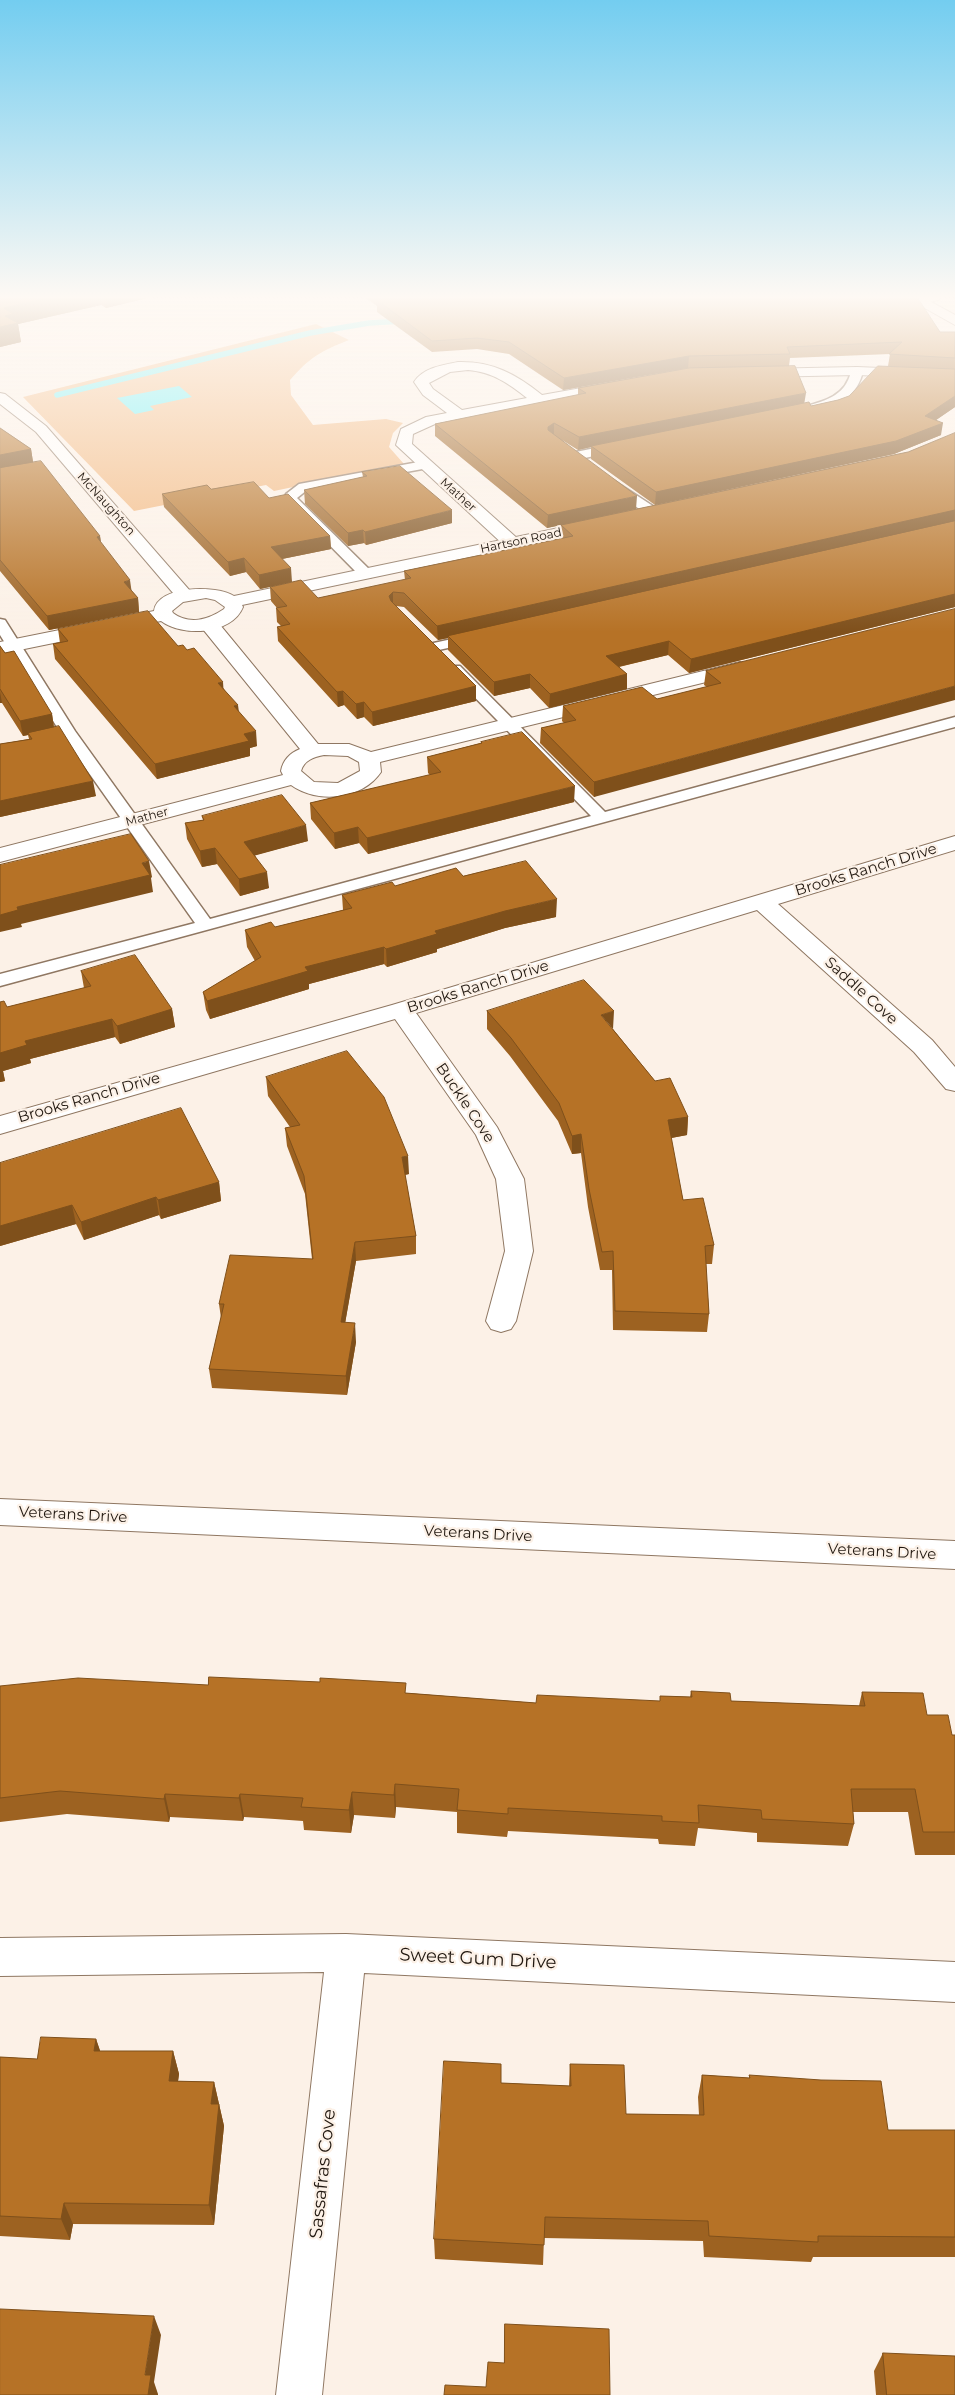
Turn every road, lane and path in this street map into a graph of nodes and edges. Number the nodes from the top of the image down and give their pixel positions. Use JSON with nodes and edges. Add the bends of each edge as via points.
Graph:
{"nodes":[{"id":1,"x":16,"y":409,"type":"edge"},
{"id":2,"x":451,"y":409,"type":"edge"},
{"id":3,"x":493,"y":409,"type":"edge"},
{"id":4,"x":812,"y":409,"type":"edge"},
{"id":5,"x":787,"y":413,"type":"edge"},
{"id":6,"x":460,"y":415,"type":"junction"},
{"id":7,"x":633,"y":444,"type":"edge"},
{"id":8,"x":562,"y":446,"type":"edge"},
{"id":9,"x":575,"y":456,"type":"junction"},
{"id":10,"x":69,"y":463,"type":"junction"},
{"id":11,"x":424,"y":465,"type":"junction"},
{"id":12,"x":52,"y":466,"type":"dead end"},
{"id":13,"x":591,"y":467,"type":"edge"},
{"id":14,"x":606,"y":478,"type":"edge"},
{"id":15,"x":673,"y":509,"type":"edge"},
{"id":16,"x":654,"y":513,"type":"junction"},
{"id":17,"x":635,"y":517,"type":"edge"},
{"id":18,"x":616,"y":521,"type":"edge"},
{"id":19,"x":512,"y":543,"type":"junction"},
{"id":20,"x":366,"y":574,"type":"junction"},
{"id":21,"x":185,"y":596,"type":"junction"},
{"id":22,"x":231,"y":602,"type":"junction"},
{"id":23,"x":164,"y":615,"type":"junction"},
{"id":24,"x":0,"y":623,"type":"edge"},
{"id":25,"x":209,"y":624,"type":"junction"},
{"id":26,"x":492,"y":634,"type":"edge"},
{"id":27,"x":422,"y":635,"type":"edge"},
{"id":28,"x":7,"y":647,"type":"edge"},
{"id":29,"x":434,"y":647,"type":"junction"},
{"id":30,"x":762,"y":662,"type":"edge"},
{"id":31,"x":955,"y":722,"type":"edge"},
{"id":32,"x":511,"y":726,"type":"junction"},
{"id":33,"x":68,"y":732,"type":"junction"},
{"id":34,"x":51,"y":736,"type":"edge"},
{"id":35,"x":313,"y":751,"type":"junction"},
{"id":36,"x":368,"y":759,"type":"junction"},
{"id":37,"x":294,"y":778,"type":"junction"},
{"id":38,"x":602,"y":818,"type":"junction"},
{"id":39,"x":132,"y":822,"type":"junction"},
{"id":40,"x":955,"y":843,"type":"edge"},
{"id":41,"x":0,"y":855,"type":"edge"},
{"id":42,"x":762,"y":902,"type":"junction"},
{"id":43,"x":206,"y":926,"type":"junction"},
{"id":44,"x":0,"y":980,"type":"edge"},
{"id":45,"x":401,"y":1010,"type":"junction"},
{"id":46,"x":955,"y":1083,"type":"edge"},
{"id":47,"x":0,"y":1124,"type":"edge"},
{"id":48,"x":501,"y":1321,"type":"dead end"},
{"id":49,"x":0,"y":1512,"type":"edge"},
{"id":50,"x":955,"y":1556,"type":"edge"},
{"id":51,"x":346,"y":1953,"type":"junction"},
{"id":52,"x":0,"y":1958,"type":"edge"},
{"id":53,"x":955,"y":1982,"type":"edge"},
{"id":54,"x":299,"y":2395,"type":"edge"}],
"edges":[{"from":1,"to":10,"type":"street","name":"McNaughton","via":[[41,428]]},
{"from":2,"to":6,"type":"street"},
{"from":3,"to":6,"type":"street","name":"Mather"},
{"from":4,"to":5,"type":"lane"},
{"from":6,"to":11,"type":"street","name":"Mather","via":[[431,420],[406,432],[404,445]]},
{"from":7,"to":9,"type":"lane"},
{"from":8,"to":9,"type":"lane"},
{"from":9,"to":13,"type":"lane"},
{"from":10,"to":12,"type":"street"},
{"from":10,"to":21,"type":"street","name":"McNaughton"},
{"from":11,"to":19,"type":"street","name":"Mather"},
{"from":11,"to":20,"type":"lane","via":[[313,484],[303,487],[291,497]]},
{"from":14,"to":16,"type":"lane"},
{"from":15,"to":16,"type":"street"},
{"from":16,"to":17,"type":"street"},
{"from":18,"to":19,"type":"street","name":"Hartson Road"},
{"from":19,"to":20,"type":"street","name":"Hartson Road"},
{"from":20,"to":22,"type":"street","name":"Hartson Road"},
{"from":21,"to":22,"type":"street","via":[[206,593]]},
{"from":21,"to":23,"type":"street","via":[[169,603],[163,609]]},
{"from":22,"to":25,"type":"street","via":[[232,612]]},
{"from":23,"to":25,"type":"street","via":[[188,626]]},
{"from":23,"to":28,"type":"street"},
{"from":24,"to":28,"type":"lane"},
{"from":25,"to":35,"type":"street"},
{"from":26,"to":29,"type":"lane"},
{"from":27,"to":29,"type":"lane"},
{"from":28,"to":33,"type":"lane"},
{"from":29,"to":32,"type":"lane"},
{"from":30,"to":32,"type":"street"},
{"from":31,"to":38,"type":"lane"},
{"from":32,"to":36,"type":"street"},
{"from":32,"to":38,"type":"lane"},
{"from":33,"to":34,"type":"lane"},
{"from":33,"to":39,"type":"lane"},
{"from":35,"to":36,"type":"street","via":[[337,748],[356,752]]},
{"from":35,"to":37,"type":"street","via":[[303,754],[292,765]]},
{"from":36,"to":37,"type":"street","via":[[371,772],[350,788],[311,788]]},
{"from":37,"to":39,"type":"street","name":"Mather"},
{"from":38,"to":43,"type":"lane"},
{"from":39,"to":41,"type":"street","name":"Mather"},
{"from":39,"to":43,"type":"lane"},
{"from":40,"to":42,"type":"street","name":"Brooks Ranch Drive"},
{"from":42,"to":45,"type":"street","name":"Brooks Ranch Drive"},
{"from":42,"to":46,"type":"street","name":"Saddle Cove","via":[[923,1046]]},
{"from":43,"to":44,"type":"lane"},
{"from":45,"to":47,"type":"street","name":"Brooks Ranch Drive"},
{"from":45,"to":48,"type":"street","name":"Buckle Cove","via":[[488,1133],[510,1180],[519,1251]]},
{"from":49,"to":50,"type":"street","name":"Veterans Drive"},
{"from":51,"to":52,"type":"street","name":"Sweet Gum Drive"},
{"from":51,"to":53,"type":"street","name":"Sweet Gum Drive"},
{"from":51,"to":54,"type":"street","name":"Sassafras Cove"}]}
